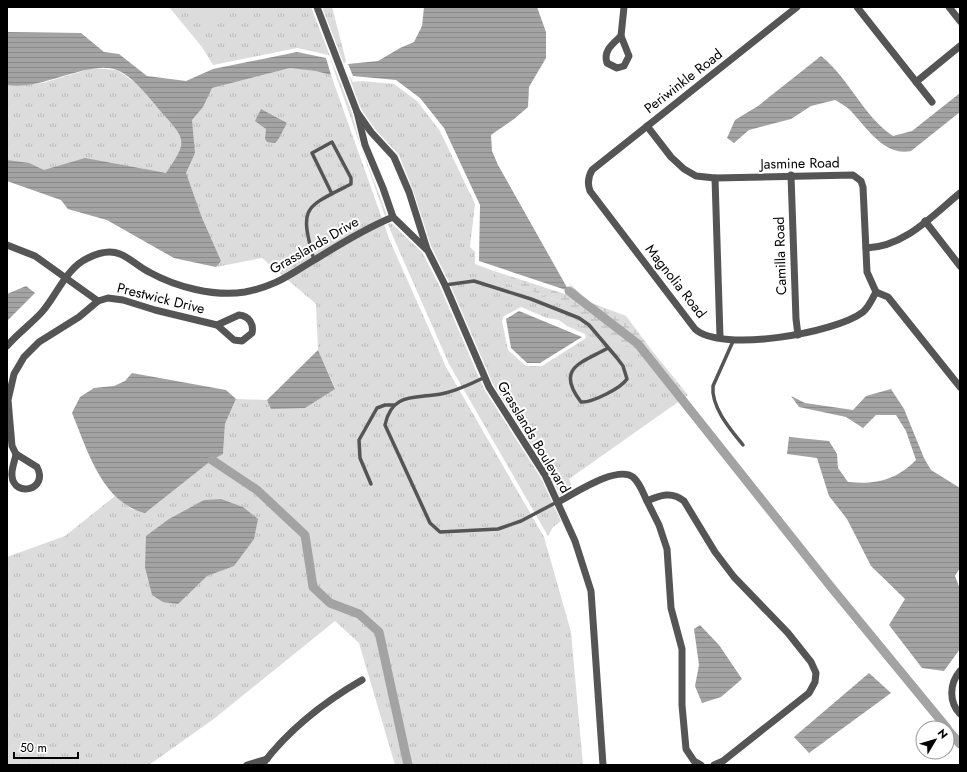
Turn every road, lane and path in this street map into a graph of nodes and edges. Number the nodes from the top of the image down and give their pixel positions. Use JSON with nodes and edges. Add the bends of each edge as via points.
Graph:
{"nodes":[{"id":1,"x":317,"y":7,"type":"edge"},
{"id":2,"x":624,"y":7,"type":"edge"},
{"id":3,"x":797,"y":7,"type":"edge"},
{"id":4,"x":857,"y":7,"type":"edge"},
{"id":5,"x":949,"y":7,"type":"edge"},
{"id":6,"x":960,"y":20,"type":"edge"},
{"id":7,"x":621,"y":36,"type":"dead end"},
{"id":8,"x":960,"y":46,"type":"edge"},
{"id":9,"x":916,"y":82,"type":"junction"},
{"id":10,"x":932,"y":102,"type":"dead end"},
{"id":11,"x":357,"y":112,"type":"junction"},
{"id":12,"x":647,"y":126,"type":"junction"},
{"id":13,"x":791,"y":175,"type":"junction"},
{"id":14,"x":588,"y":178,"type":"joint"},
{"id":15,"x":715,"y":178,"type":"junction"},
{"id":16,"x":960,"y":193,"type":"edge"},
{"id":17,"x":332,"y":194,"type":"junction"},
{"id":18,"x":393,"y":217,"type":"junction"},
{"id":19,"x":925,"y":221,"type":"junction"},
{"id":20,"x":7,"y":245,"type":"edge"},
{"id":21,"x":866,"y":248,"type":"junction"},
{"id":22,"x":426,"y":249,"type":"junction"},
{"id":23,"x":314,"y":260,"type":"junction"},
{"id":24,"x":960,"y":266,"type":"edge"},
{"id":25,"x":66,"y":277,"type":"junction"},
{"id":26,"x":445,"y":285,"type":"junction"},
{"id":27,"x":876,"y":292,"type":"junction"},
{"id":28,"x":98,"y":301,"type":"junction"},
{"id":29,"x":217,"y":325,"type":"junction"},
{"id":30,"x":798,"y":335,"type":"junction"},
{"id":31,"x":720,"y":337,"type":"junction"},
{"id":32,"x":734,"y":339,"type":"junction"},
{"id":33,"x":7,"y":346,"type":"edge"},
{"id":34,"x":608,"y":348,"type":"junction"},
{"id":35,"x":485,"y":377,"type":"junction"},
{"id":36,"x":960,"y":387,"type":"edge"},
{"id":37,"x":394,"y":405,"type":"junction"},
{"id":38,"x":743,"y":445,"type":"dead end"},
{"id":39,"x":16,"y":454,"type":"junction"},
{"id":40,"x":371,"y":484,"type":"dead end"},
{"id":41,"x":647,"y":501,"type":"junction"},
{"id":42,"x":558,"y":502,"type":"junction"},
{"id":43,"x":960,"y":671,"type":"edge"},
{"id":44,"x":362,"y":680,"type":"dead end"},
{"id":45,"x":960,"y":714,"type":"edge"},
{"id":46,"x":265,"y":762,"type":"edge"},
{"id":47,"x":247,"y":765,"type":"edge"},
{"id":48,"x":603,"y":765,"type":"edge"},
{"id":49,"x":701,"y":765,"type":"edge"},
{"id":50,"x":714,"y":765,"type":"edge"}],
"edges":[{"from":1,"to":11,"type":"street","name":"Grasslands Boulevard"},
{"from":2,"to":7,"type":"street"},
{"from":3,"to":12,"type":"street","name":"Periwinkle Road"},
{"from":4,"to":9,"type":"street"},
{"from":5,"to":6,"type":"street"},
{"from":8,"to":9,"type":"street"},
{"from":9,"to":10,"type":"street"},
{"from":11,"to":18,"type":"street","name":"Grasslands Boulevard","via":[[366,145]]},
{"from":11,"to":22,"type":"street","name":"Grasslands Boulevard","via":[[394,157],[409,192]]},
{"from":12,"to":14,"type":"street","name":"Periwinkle Road","via":[[592,170]]},
{"from":12,"to":15,"type":"street","name":"Jasmine Road","via":[[671,157],[684,169],[696,176]]},
{"from":13,"to":15,"type":"street","name":"Jasmine Road"},
{"from":13,"to":21,"type":"street","name":"Jasmine Road","via":[[858,177],[862,187]]},
{"from":13,"to":30,"type":"street","name":"Camilla Road"},
{"from":14,"to":31,"type":"street","name":"Magnolia Road","via":[[590,191],[696,329],[703,334]]},
{"from":15,"to":31,"type":"street"},
{"from":16,"to":19,"type":"street"},
{"from":17,"to":17,"type":"lane","via":[[351,184],[351,178],[332,142],[312,153]]},
{"from":17,"to":23,"type":"lane","via":[[313,204],[307,214],[307,235]]},
{"from":18,"to":22,"type":"street","name":"Grasslands Boulevard"},
{"from":18,"to":23,"type":"street","name":"Grasslands Drive"},
{"from":19,"to":21,"type":"street","via":[[896,242],[878,248]]},
{"from":19,"to":24,"type":"street"},
{"from":20,"to":25,"type":"street","name":"Prestwick Drive","via":[[35,256]]},
{"from":21,"to":27,"type":"street","name":"Jasmine Road","via":[[867,272]]},
{"from":22,"to":26,"type":"street","name":"Grasslands Boulevard"},
{"from":23,"to":25,"type":"street","name":"Grasslands Drive","via":[[288,278],[264,288],[243,292],[212,292],[181,285],[149,272],[120,254],[105,252],[87,258]]},
{"from":25,"to":28,"type":"street","name":"Prestwick Drive"},
{"from":25,"to":33,"type":"street","name":"Grasslands Drive","via":[[41,313]]},
{"from":26,"to":34,"type":"lane","via":[[474,281],[579,318],[589,325]]},
{"from":26,"to":35,"type":"street","name":"Grasslands Boulevard"},
{"from":27,"to":30,"type":"street","name":"Magnolia Road","via":[[861,313],[826,328]]},
{"from":27,"to":36,"type":"street","via":[[888,297]]},
{"from":28,"to":29,"type":"street","name":"Prestwick Drive","via":[[108,298],[123,300]]},
{"from":28,"to":39,"type":"street","name":"Prestwick Drive","via":[[79,317],[38,342],[24,357],[14,374],[8,400],[12,446]]},
{"from":29,"to":29,"type":"street","name":"Prestwick Drive","via":[[238,341],[246,340],[253,329],[247,318],[239,315]]},
{"from":30,"to":32,"type":"street","name":"Magnolia Road"},
{"from":31,"to":32,"type":"street","name":"Magnolia Road"},
{"from":32,"to":38,"type":"lane","via":[[713,386],[713,393],[722,414]]},
{"from":34,"to":34,"type":"lane","via":[[623,366],[627,379],[623,385],[587,403],[580,402],[569,382],[569,375],[573,368]]},
{"from":35,"to":37,"type":"lane","via":[[442,394],[406,398]]},
{"from":35,"to":42,"type":"street","name":"Grasslands Boulevard","via":[[506,416],[545,475]]},
{"from":37,"to":40,"type":"lane","via":[[377,408],[359,440],[360,458]]},
{"from":37,"to":42,"type":"lane","via":[[387,414],[385,425],[430,523],[440,532],[498,529],[521,521]]},
{"from":39,"to":39,"type":"street","name":"Prestwick Drive","via":[[12,472],[13,482],[24,489],[33,487],[39,480],[39,471],[34,464]]},
{"from":41,"to":42,"type":"street","via":[[632,477],[620,473]]},
{"from":41,"to":49,"type":"street","via":[[667,549],[671,608],[682,649],[682,705],[686,749],[694,761]]},
{"from":41,"to":50,"type":"street","via":[[665,494],[684,501],[715,552],[752,597],[788,633],[811,662],[816,673],[815,682],[809,693],[723,761]]},
{"from":42,"to":48,"type":"street","name":"Grasslands Boulevard","via":[[575,541],[591,591]]},
{"from":43,"to":45,"type":"street","via":[[955,677],[951,694]]},
{"from":44,"to":46,"type":"street","via":[[330,699],[300,723]]},
{"from":46,"to":47,"type":"street"}]}
